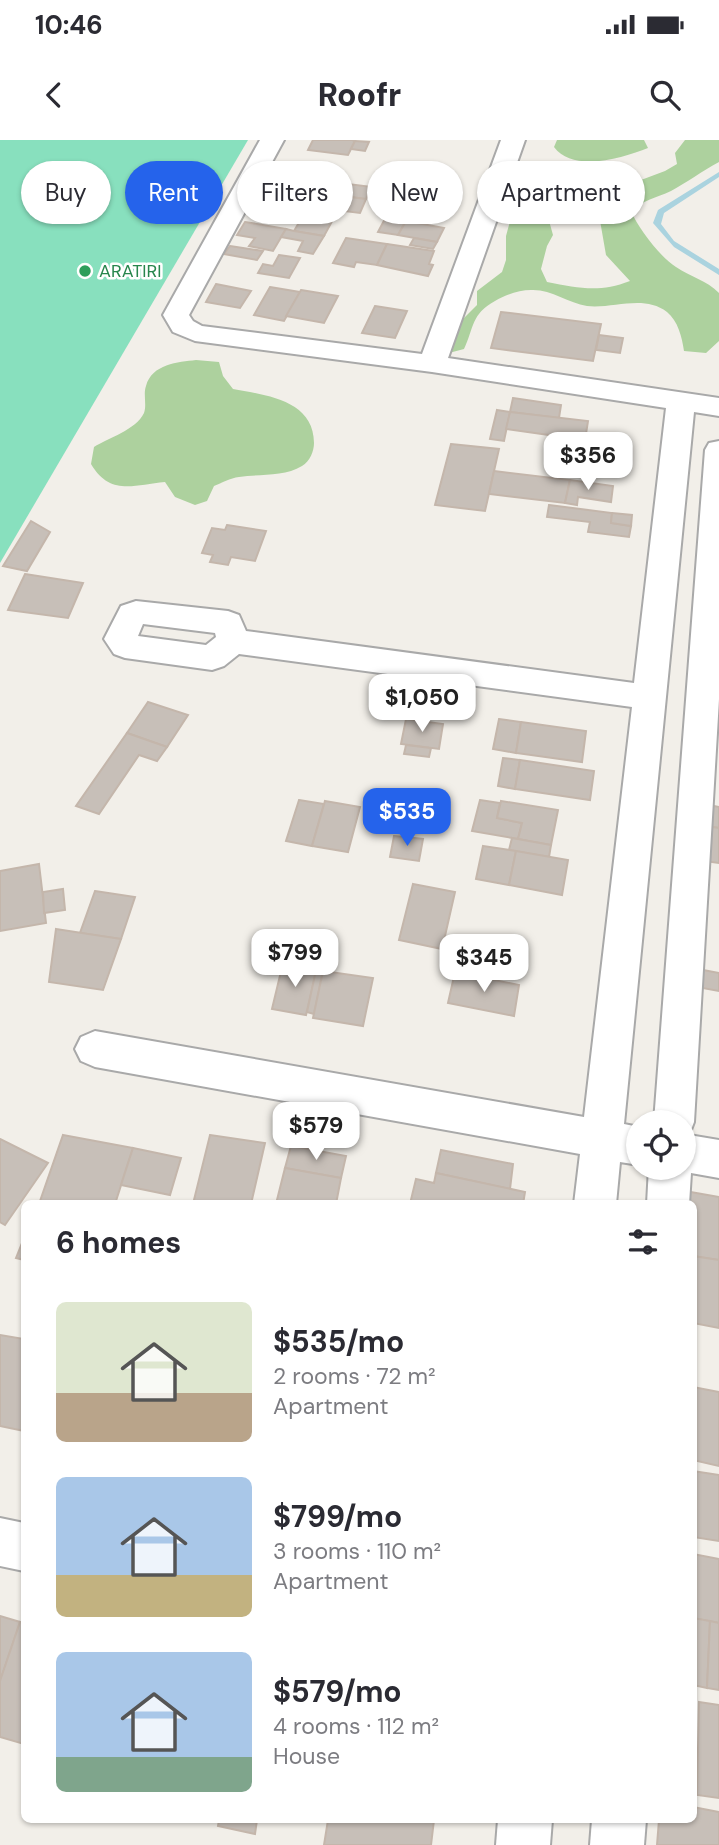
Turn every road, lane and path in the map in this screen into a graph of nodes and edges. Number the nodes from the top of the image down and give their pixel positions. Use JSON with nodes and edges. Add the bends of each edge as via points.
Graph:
{"nodes":[{"id":1,"x":272,"y":140,"type":"edge"},
{"id":2,"x":513,"y":140,"type":"edge"},
{"id":3,"x":432,"y":364,"type":"junction"},
{"id":4,"x":681,"y":402,"type":"junction"},
{"id":5,"x":719,"y":407,"type":"edge"},
{"id":6,"x":719,"y":450,"type":"edge"},
{"id":7,"x":233,"y":640,"type":"dead end"},
{"id":8,"x":648,"y":697,"type":"junction"},
{"id":9,"x":95,"y":1049,"type":"dead end"},
{"id":10,"x":675,"y":1110,"type":"edge"},
{"id":11,"x":621,"y":1143,"type":"edge"},
{"id":12,"x":696,"y":1155,"type":"edge"},
{"id":13,"x":719,"y":1159,"type":"edge"},
{"id":14,"x":669,"y":1180,"type":"edge"},
{"id":15,"x":597,"y":1200,"type":"edge"},
{"id":16,"x":668,"y":1200,"type":"edge"},
{"id":17,"x":0,"y":1542,"type":"edge"},
{"id":18,"x":21,"y":1546,"type":"edge"},
{"id":19,"x":526,"y":1823,"type":"edge"},
{"id":20,"x":619,"y":1823,"type":"edge"},
{"id":21,"x":523,"y":1845,"type":"edge"},
{"id":22,"x":617,"y":1845,"type":"edge"}],
"edges":[{"from":1,"to":3,"type":"street","via":[[176,315],[182,326],[195,333]]},
{"from":2,"to":3,"type":"street"},
{"from":3,"to":4,"type":"street"},
{"from":4,"to":5,"type":"street"},
{"from":4,"to":8,"type":"street"},
{"from":6,"to":10,"type":"street"},
{"from":7,"to":8,"type":"street"},
{"from":8,"to":11,"type":"street"},
{"from":9,"to":11,"type":"street"},
{"from":11,"to":15,"type":"street"},
{"from":12,"to":13,"type":"street"},
{"from":14,"to":16,"type":"street"},
{"from":17,"to":18,"type":"street"},
{"from":19,"to":21,"type":"street"},
{"from":20,"to":22,"type":"street"}]}
